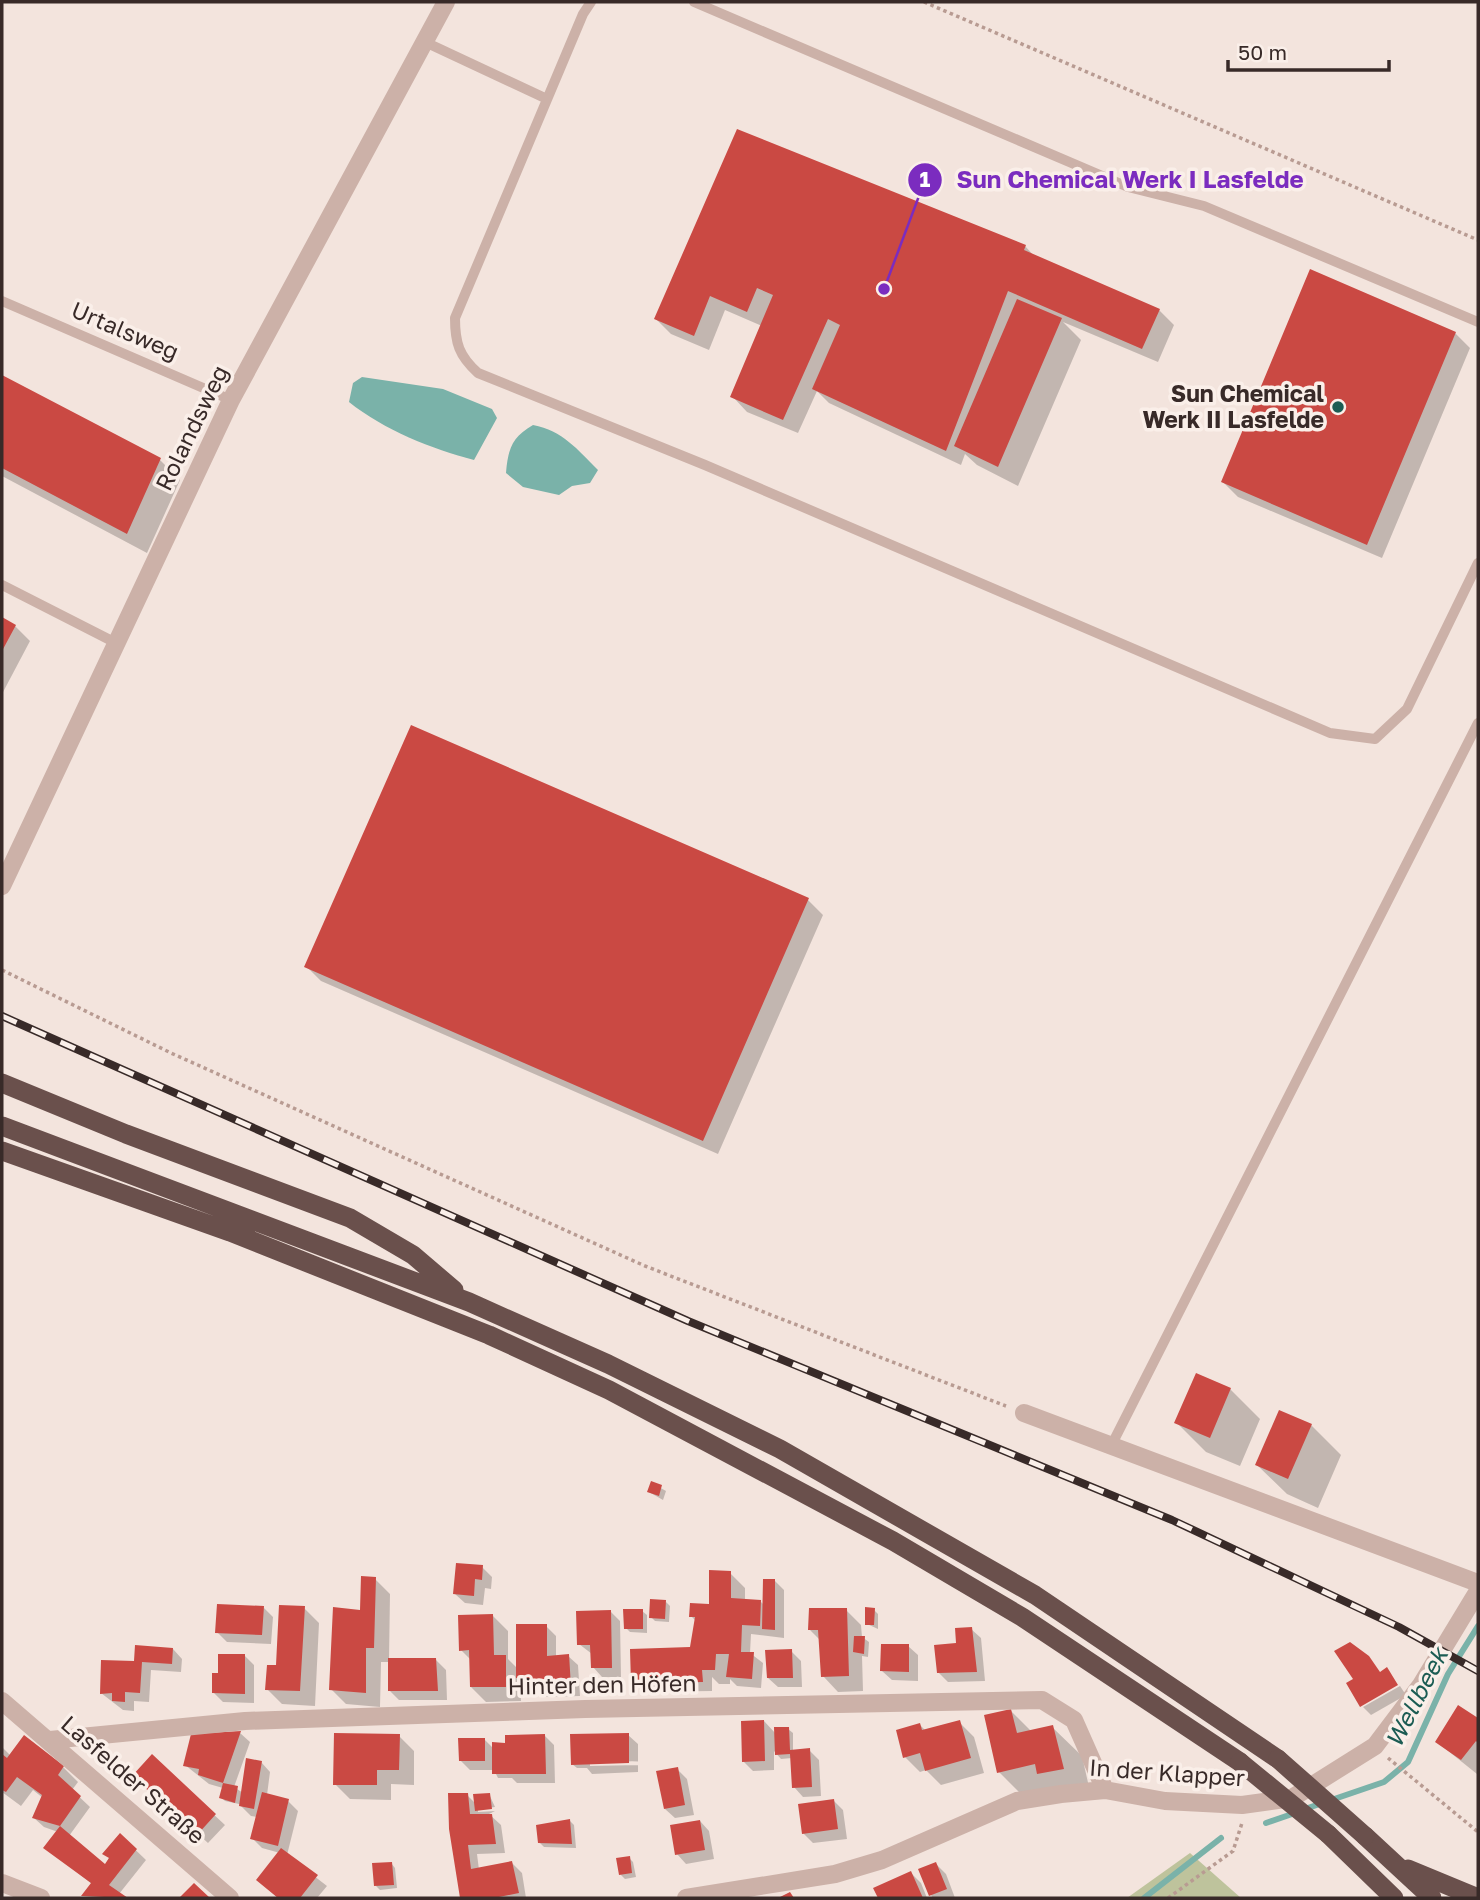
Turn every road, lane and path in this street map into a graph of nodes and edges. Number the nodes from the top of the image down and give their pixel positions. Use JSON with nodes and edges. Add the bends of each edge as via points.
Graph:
{"nodes":[{"id":1,"x":446,"y":2,"type":"edge"},
{"id":2,"x":591,"y":2,"type":"edge"},
{"id":3,"x":694,"y":2,"type":"edge"},
{"id":4,"x":924,"y":2,"type":"edge"},
{"id":5,"x":425,"y":43,"type":"junction"},
{"id":6,"x":547,"y":99,"type":"junction"},
{"id":7,"x":1478,"y":240,"type":"edge"},
{"id":8,"x":2,"y":301,"type":"edge"},
{"id":9,"x":1478,"y":322,"type":"edge"},
{"id":10,"x":231,"y":400,"type":"junction"},
{"id":11,"x":1478,"y":563,"type":"edge"},
{"id":12,"x":2,"y":584,"type":"edge"},
{"id":13,"x":116,"y":643,"type":"junction"},
{"id":14,"x":1478,"y":723,"type":"edge"},
{"id":15,"x":2,"y":886,"type":"edge"},
{"id":16,"x":2,"y":971,"type":"edge"},
{"id":17,"x":2,"y":1083,"type":"edge"},
{"id":18,"x":2,"y":1126,"type":"edge"},
{"id":19,"x":2,"y":1151,"type":"edge"},
{"id":20,"x":469,"y":1301,"type":"junction"},
{"id":21,"x":1024,"y":1413,"type":"joint"},
{"id":22,"x":1110,"y":1448,"type":"junction"},
{"id":23,"x":1478,"y":1583,"type":"edge"},
{"id":24,"x":1478,"y":1591,"type":"edge"},
{"id":25,"x":2,"y":1701,"type":"edge"},
{"id":26,"x":50,"y":1740,"type":"junction"},
{"id":27,"x":1391,"y":1761,"type":"dead end"},
{"id":28,"x":1105,"y":1790,"type":"junction"},
{"id":29,"x":1242,"y":1805,"type":"junction"},
{"id":30,"x":1478,"y":1832,"type":"edge"},
{"id":31,"x":1394,"y":1864,"type":"junction"},
{"id":32,"x":2,"y":1883,"type":"edge"},
{"id":33,"x":1390,"y":1895,"type":"edge"},
{"id":34,"x":41,"y":1898,"type":"edge"},
{"id":35,"x":230,"y":1898,"type":"edge"},
{"id":36,"x":686,"y":1898,"type":"edge"},
{"id":37,"x":1168,"y":1898,"type":"edge"},
{"id":38,"x":1432,"y":1898,"type":"edge"},
{"id":39,"x":1478,"y":1898,"type":"edge"}],
"edges":[{"from":1,"to":5,"type":"street","name":"Rolandsweg"},
{"from":2,"to":6,"type":"lane"},
{"from":3,"to":9,"type":"lane","via":[[1128,187],[1204,206]]},
{"from":4,"to":7,"type":"path"},
{"from":5,"to":6,"type":"lane"},
{"from":5,"to":10,"type":"street","name":"Rolandsweg"},
{"from":6,"to":11,"type":"lane","via":[[455,318],[455,344],[478,373],[705,465],[1330,733],[1352,738],[1375,740],[1407,709]]},
{"from":8,"to":10,"type":"lane","name":"Urtalsweg"},
{"from":10,"to":13,"type":"street","name":"Rolandsweg"},
{"from":12,"to":13,"type":"lane"},
{"from":13,"to":15,"type":"street","name":"Rolandsweg"},
{"from":14,"to":22,"type":"lane"},
{"from":16,"to":21,"type":"path","via":[[171,1053],[645,1266]]},
{"from":17,"to":20,"type":"highway","via":[[350,1218],[413,1255]]},
{"from":18,"to":20,"type":"highway"},
{"from":19,"to":33,"type":"highway","bridge":true,"via":[[230,1232],[489,1335],[609,1390],[905,1548],[1066,1645],[1240,1762],[1328,1834]]},
{"from":20,"to":31,"type":"highway","bridge":true,"via":[[608,1363],[768,1443],[1035,1595],[1278,1759]]},
{"from":21,"to":22,"type":"street"},
{"from":22,"to":23,"type":"street"},
{"from":24,"to":29,"type":"street","name":"In der Klapper","via":[[1422,1685],[1375,1746],[1292,1798]]},
{"from":25,"to":26,"type":"street","name":"Lasfelder Straße"},
{"from":26,"to":28,"type":"street","name":"Hinter den Höfen","via":[[246,1721],[1042,1700],[1074,1720]]},
{"from":26,"to":35,"type":"street","name":"Lasfelder Straße"},
{"from":27,"to":30,"type":"path"},
{"from":28,"to":29,"type":"street","name":"In der Klapper","via":[[1165,1801]]},
{"from":28,"to":36,"type":"street","name":"In der Klapper","via":[[1017,1801],[882,1860],[835,1874]]},
{"from":29,"to":37,"type":"path","via":[[1242,1829],[1233,1851]]},
{"from":31,"to":38,"type":"highway"},
{"from":31,"to":39,"type":"highway"},
{"from":32,"to":34,"type":"street"}]}
